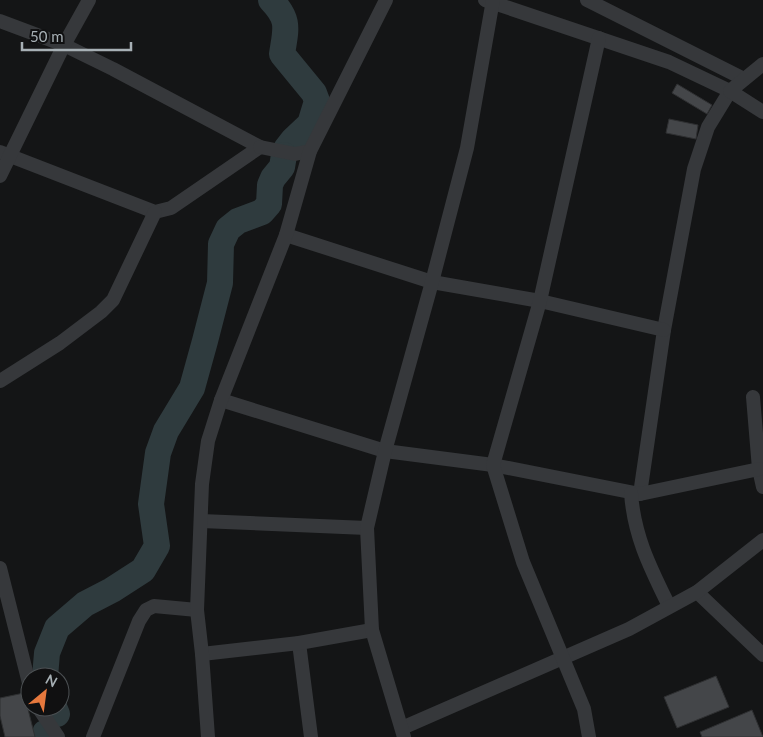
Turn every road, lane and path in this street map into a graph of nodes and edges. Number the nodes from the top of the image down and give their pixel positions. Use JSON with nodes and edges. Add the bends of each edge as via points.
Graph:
{"nodes":[{"id":1,"x":89,"y":0,"type":"edge"},
{"id":2,"x":386,"y":0,"type":"edge"},
{"id":3,"x":587,"y":0,"type":"edge"},
{"id":4,"x":490,"y":1,"type":"edge"},
{"id":5,"x":0,"y":21,"type":"edge"},
{"id":6,"x":599,"y":38,"type":"junction"},
{"id":7,"x":64,"y":45,"type":"junction"},
{"id":8,"x":763,"y":64,"type":"edge"},
{"id":9,"x":744,"y":80,"type":"junction"},
{"id":10,"x":730,"y":91,"type":"junction"},
{"id":11,"x":763,"y":112,"type":"edge"},
{"id":12,"x":260,"y":147,"type":"junction"},
{"id":13,"x":310,"y":151,"type":"junction"},
{"id":14,"x":5,"y":155,"type":"edge"},
{"id":15,"x":0,"y":176,"type":"edge"},
{"id":16,"x":155,"y":212,"type":"junction"},
{"id":17,"x":286,"y":235,"type":"junction"},
{"id":18,"x":432,"y":282,"type":"junction"},
{"id":19,"x":540,"y":301,"type":"junction"},
{"id":20,"x":664,"y":330,"type":"junction"},
{"id":21,"x":0,"y":381,"type":"edge"},
{"id":22,"x":753,"y":397,"type":"dead end"},
{"id":23,"x":221,"y":400,"type":"junction"},
{"id":24,"x":385,"y":451,"type":"junction"},
{"id":25,"x":493,"y":465,"type":"junction"},
{"id":26,"x":758,"y":469,"type":"junction"},
{"id":27,"x":763,"y":487,"type":"edge"},
{"id":28,"x":635,"y":493,"type":"junction"},
{"id":29,"x":201,"y":521,"type":"junction"},
{"id":30,"x":367,"y":528,"type":"junction"},
{"id":31,"x":763,"y":540,"type":"edge"},
{"id":32,"x":0,"y":568,"type":"edge"},
{"id":33,"x":697,"y":592,"type":"junction"},
{"id":34,"x":669,"y":606,"type":"junction"},
{"id":35,"x":197,"y":610,"type":"junction"},
{"id":36,"x":372,"y":630,"type":"junction"},
{"id":37,"x":299,"y":643,"type":"junction"},
{"id":38,"x":202,"y":654,"type":"junction"},
{"id":39,"x":763,"y":655,"type":"edge"},
{"id":40,"x":562,"y":659,"type":"junction"},
{"id":41,"x":25,"y":667,"type":"edge"},
{"id":42,"x":45,"y":717,"type":"edge"},
{"id":43,"x":403,"y":732,"type":"edge"},
{"id":44,"x":58,"y":737,"type":"edge"},
{"id":45,"x":93,"y":737,"type":"edge"},
{"id":46,"x":208,"y":737,"type":"edge"},
{"id":47,"x":310,"y":737,"type":"edge"},
{"id":48,"x":589,"y":737,"type":"edge"}],
"edges":[{"from":1,"to":7,"type":"street"},
{"from":2,"to":13,"type":"street"},
{"from":3,"to":9,"type":"street"},
{"from":4,"to":6,"type":"street"},
{"from":4,"to":18,"type":"street","via":[[467,148]]},
{"from":5,"to":7,"type":"street"},
{"from":6,"to":10,"type":"street","via":[[669,62]]},
{"from":6,"to":19,"type":"street"},
{"from":7,"to":12,"type":"street"},
{"from":7,"to":14,"type":"street"},
{"from":8,"to":9,"type":"street"},
{"from":9,"to":10,"type":"street"},
{"from":10,"to":11,"type":"street"},
{"from":10,"to":20,"type":"street","via":[[708,127],[694,169]]},
{"from":12,"to":13,"type":"street","via":[[295,154]]},
{"from":12,"to":16,"type":"street","via":[[171,208]]},
{"from":13,"to":17,"type":"street"},
{"from":14,"to":15,"type":"street"},
{"from":14,"to":16,"type":"street"},
{"from":16,"to":21,"type":"street","via":[[113,300],[60,343]]},
{"from":17,"to":18,"type":"street"},
{"from":17,"to":23,"type":"street"},
{"from":18,"to":19,"type":"street"},
{"from":18,"to":24,"type":"street"},
{"from":19,"to":20,"type":"street"},
{"from":19,"to":25,"type":"street"},
{"from":20,"to":28,"type":"street"},
{"from":22,"to":26,"type":"street"},
{"from":23,"to":24,"type":"street"},
{"from":23,"to":29,"type":"street","via":[[208,442]]},
{"from":24,"to":25,"type":"street"},
{"from":24,"to":30,"type":"street"},
{"from":25,"to":28,"type":"street"},
{"from":25,"to":40,"type":"street","via":[[522,562]]},
{"from":26,"to":27,"type":"street"},
{"from":26,"to":28,"type":"street"},
{"from":28,"to":34,"type":"street","via":[[632,514],[635,528],[647,562]]},
{"from":29,"to":30,"type":"street"},
{"from":29,"to":35,"type":"street"},
{"from":30,"to":36,"type":"street"},
{"from":31,"to":33,"type":"street"},
{"from":32,"to":41,"type":"street"},
{"from":33,"to":34,"type":"street"},
{"from":33,"to":39,"type":"street"},
{"from":34,"to":40,"type":"street"},
{"from":35,"to":38,"type":"street"},
{"from":35,"to":45,"type":"street","via":[[154,606],[146,610]]},
{"from":36,"to":37,"type":"street"},
{"from":36,"to":43,"type":"street"},
{"from":37,"to":38,"type":"street"},
{"from":37,"to":47,"type":"street"},
{"from":38,"to":46,"type":"street"},
{"from":40,"to":43,"type":"street"},
{"from":40,"to":48,"type":"street","via":[[584,709]]},
{"from":42,"to":44,"type":"street"}]}
